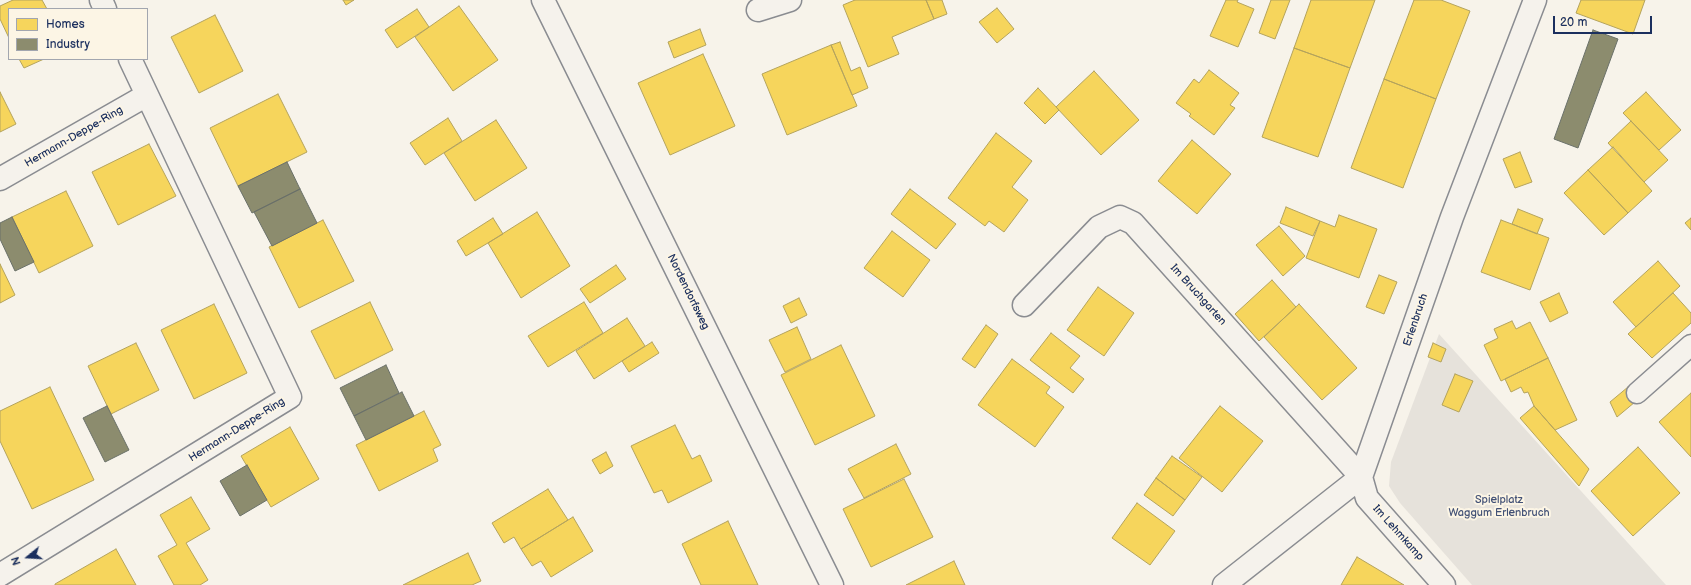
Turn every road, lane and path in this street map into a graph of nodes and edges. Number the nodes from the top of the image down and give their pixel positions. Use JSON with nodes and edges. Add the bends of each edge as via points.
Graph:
{"nodes":[{"id":1,"x":543,"y":0,"type":"edge"},
{"id":2,"x":790,"y":0,"type":"edge"},
{"id":3,"x":1535,"y":0,"type":"edge"},
{"id":4,"x":758,"y":10,"type":"dead end"},
{"id":5,"x":130,"y":60,"type":"edge"},
{"id":6,"x":147,"y":94,"type":"junction"},
{"id":7,"x":0,"y":179,"type":"edge"},
{"id":8,"x":1024,"y":305,"type":"dead end"},
{"id":9,"x":1691,"y":345,"type":"edge"},
{"id":10,"x":1637,"y":393,"type":"dead end"},
{"id":11,"x":1361,"y":477,"type":"junction"},
{"id":12,"x":0,"y":575,"type":"edge"},
{"id":13,"x":832,"y":585,"type":"edge"},
{"id":14,"x":1224,"y":585,"type":"edge"},
{"id":15,"x":1444,"y":585,"type":"edge"}],
"edges":[{"from":1,"to":13,"type":"street","name":"Nordendorfsweg"},
{"from":2,"to":4,"type":"street"},
{"from":3,"to":11,"type":"street","name":"Erlenbruch","via":[[1452,217]]},
{"from":5,"to":6,"type":"street","name":"Hermann-Deppe-Ring"},
{"from":6,"to":7,"type":"street","name":"Hermann-Deppe-Ring"},
{"from":6,"to":12,"type":"street","name":"Hermann-Deppe-Ring","via":[[290,397]]},
{"from":8,"to":11,"type":"street","name":"Im Bruchgarten","via":[[1098,227],[1120,217],[1133,223]]},
{"from":9,"to":10,"type":"lane"},
{"from":11,"to":14,"type":"street"},
{"from":11,"to":15,"type":"street","name":"Im Lehmkamp","via":[[1367,498]]}]}
